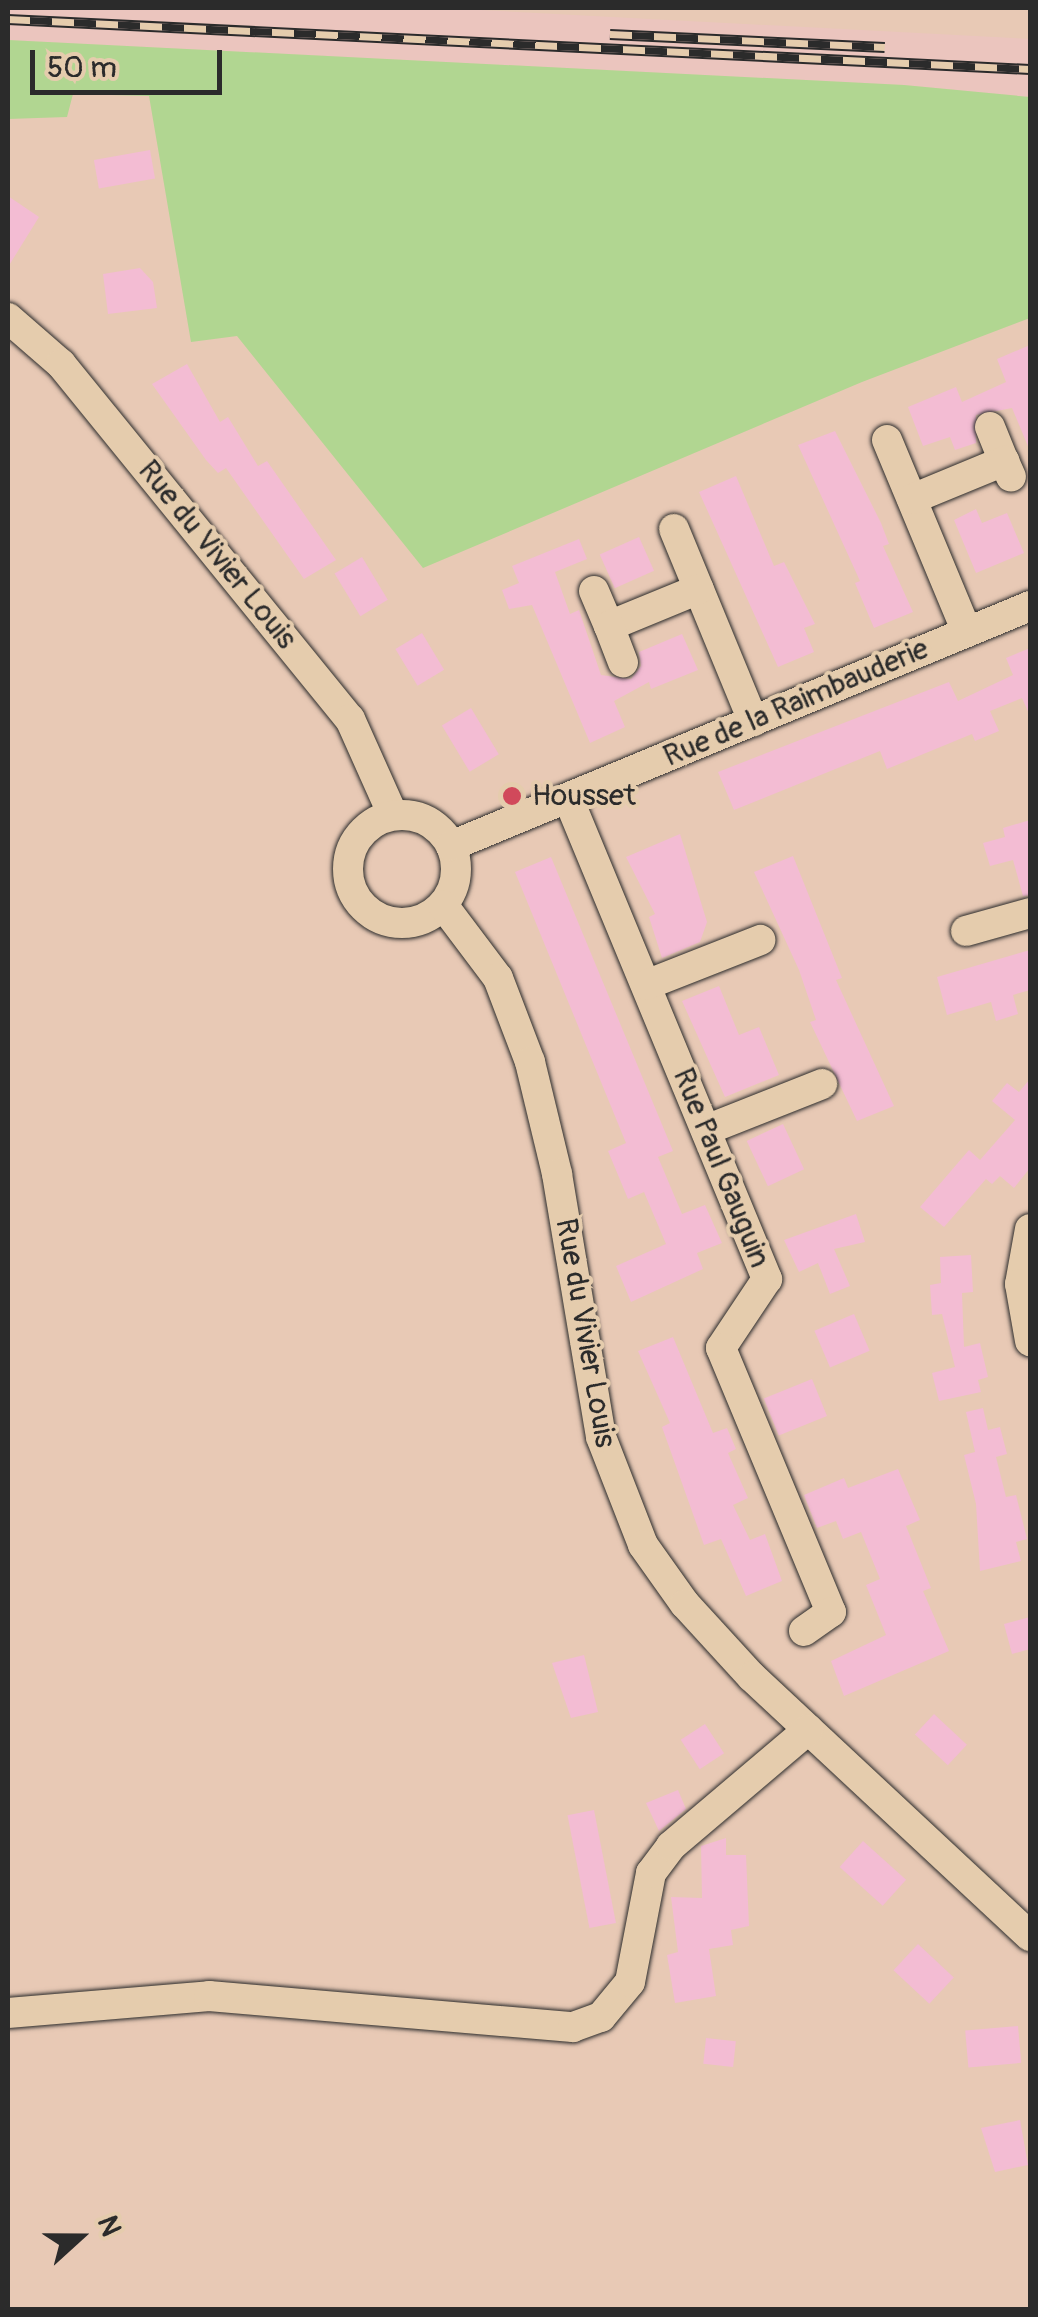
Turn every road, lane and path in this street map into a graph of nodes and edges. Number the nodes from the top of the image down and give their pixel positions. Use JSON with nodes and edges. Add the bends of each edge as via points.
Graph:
{"nodes":[{"id":1,"x":8,"y":318,"type":"edge"},
{"id":2,"x":990,"y":427,"type":"dead end"},
{"id":3,"x":887,"y":440,"type":"dead end"},
{"id":4,"x":912,"y":499,"type":"junction"},
{"id":5,"x":674,"y":529,"type":"dead end"},
{"id":6,"x":699,"y":589,"type":"junction"},
{"id":7,"x":594,"y":591,"type":"dead end"},
{"id":8,"x":1030,"y":606,"type":"edge"},
{"id":9,"x":609,"y":626,"type":"junction"},
{"id":10,"x":967,"y":632,"type":"junction"},
{"id":11,"x":623,"y":662,"type":"dead end"},
{"id":12,"x":753,"y":722,"type":"junction"},
{"id":13,"x":568,"y":798,"type":"junction"},
{"id":14,"x":393,"y":816,"type":"junction"},
{"id":15,"x":451,"y":846,"type":"junction"},
{"id":16,"x":442,"y":905,"type":"junction"},
{"id":17,"x":1030,"y":914,"type":"edge"},
{"id":18,"x":966,"y":931,"type":"dead end"},
{"id":19,"x":760,"y":940,"type":"dead end"},
{"id":20,"x":646,"y":985,"type":"junction"},
{"id":21,"x":822,"y":1084,"type":"dead end"},
{"id":22,"x":706,"y":1130,"type":"junction"},
{"id":23,"x":1030,"y":1229,"type":"edge"},
{"id":24,"x":1030,"y":1341,"type":"edge"},
{"id":25,"x":804,"y":1630,"type":"dead end"},
{"id":26,"x":808,"y":1730,"type":"junction"},
{"id":27,"x":1028,"y":1928,"type":"edge"},
{"id":28,"x":8,"y":2013,"type":"edge"}],
"edges":[{"from":1,"to":14,"type":"street","name":"Rue du Vivier Louis","via":[[60,364],[350,718]]},
{"from":2,"to":4,"type":"street","via":[[1007,469]]},
{"from":3,"to":4,"type":"street"},
{"from":4,"to":10,"type":"street"},
{"from":5,"to":6,"type":"street"},
{"from":6,"to":9,"type":"street"},
{"from":6,"to":12,"type":"street"},
{"from":7,"to":9,"type":"street"},
{"from":8,"to":10,"type":"street","name":"Rue de la Raimbauderie"},
{"from":9,"to":11,"type":"street"},
{"from":10,"to":12,"type":"street","name":"Rue de la Raimbauderie"},
{"from":12,"to":13,"type":"street","name":"Rue de la Raimbauderie"},
{"from":13,"to":15,"type":"street","name":"Rue de la Raimbauderie"},
{"from":13,"to":20,"type":"street","name":"Rue Paul Gauguin"},
{"from":14,"to":15,"type":"street","via":[[427,821]]},
{"from":14,"to":16,"type":"street","via":[[357,839],[348,867],[355,895],[389,922],[418,921]]},
{"from":15,"to":16,"type":"street","via":[[456,870]]},
{"from":16,"to":26,"type":"street","name":"Rue du Vivier Louis","via":[[498,978],[530,1062],[595,1410],[628,1512],[685,1604]]},
{"from":17,"to":18,"type":"street"},
{"from":19,"to":20,"type":"street"},
{"from":20,"to":22,"type":"street","name":"Rue Paul Gauguin"},
{"from":21,"to":22,"type":"street"},
{"from":22,"to":25,"type":"street","name":"Rue Paul Gauguin","via":[[767,1279],[722,1348],[830,1612]]},
{"from":23,"to":24,"type":"street","via":[[1020,1284]]},
{"from":26,"to":27,"type":"street","name":"Rue du Vivier Louis"},
{"from":26,"to":28,"type":"street","via":[[672,1846],[650,1874],[630,1982],[602,2017],[572,2027],[209,1996]]}]}
